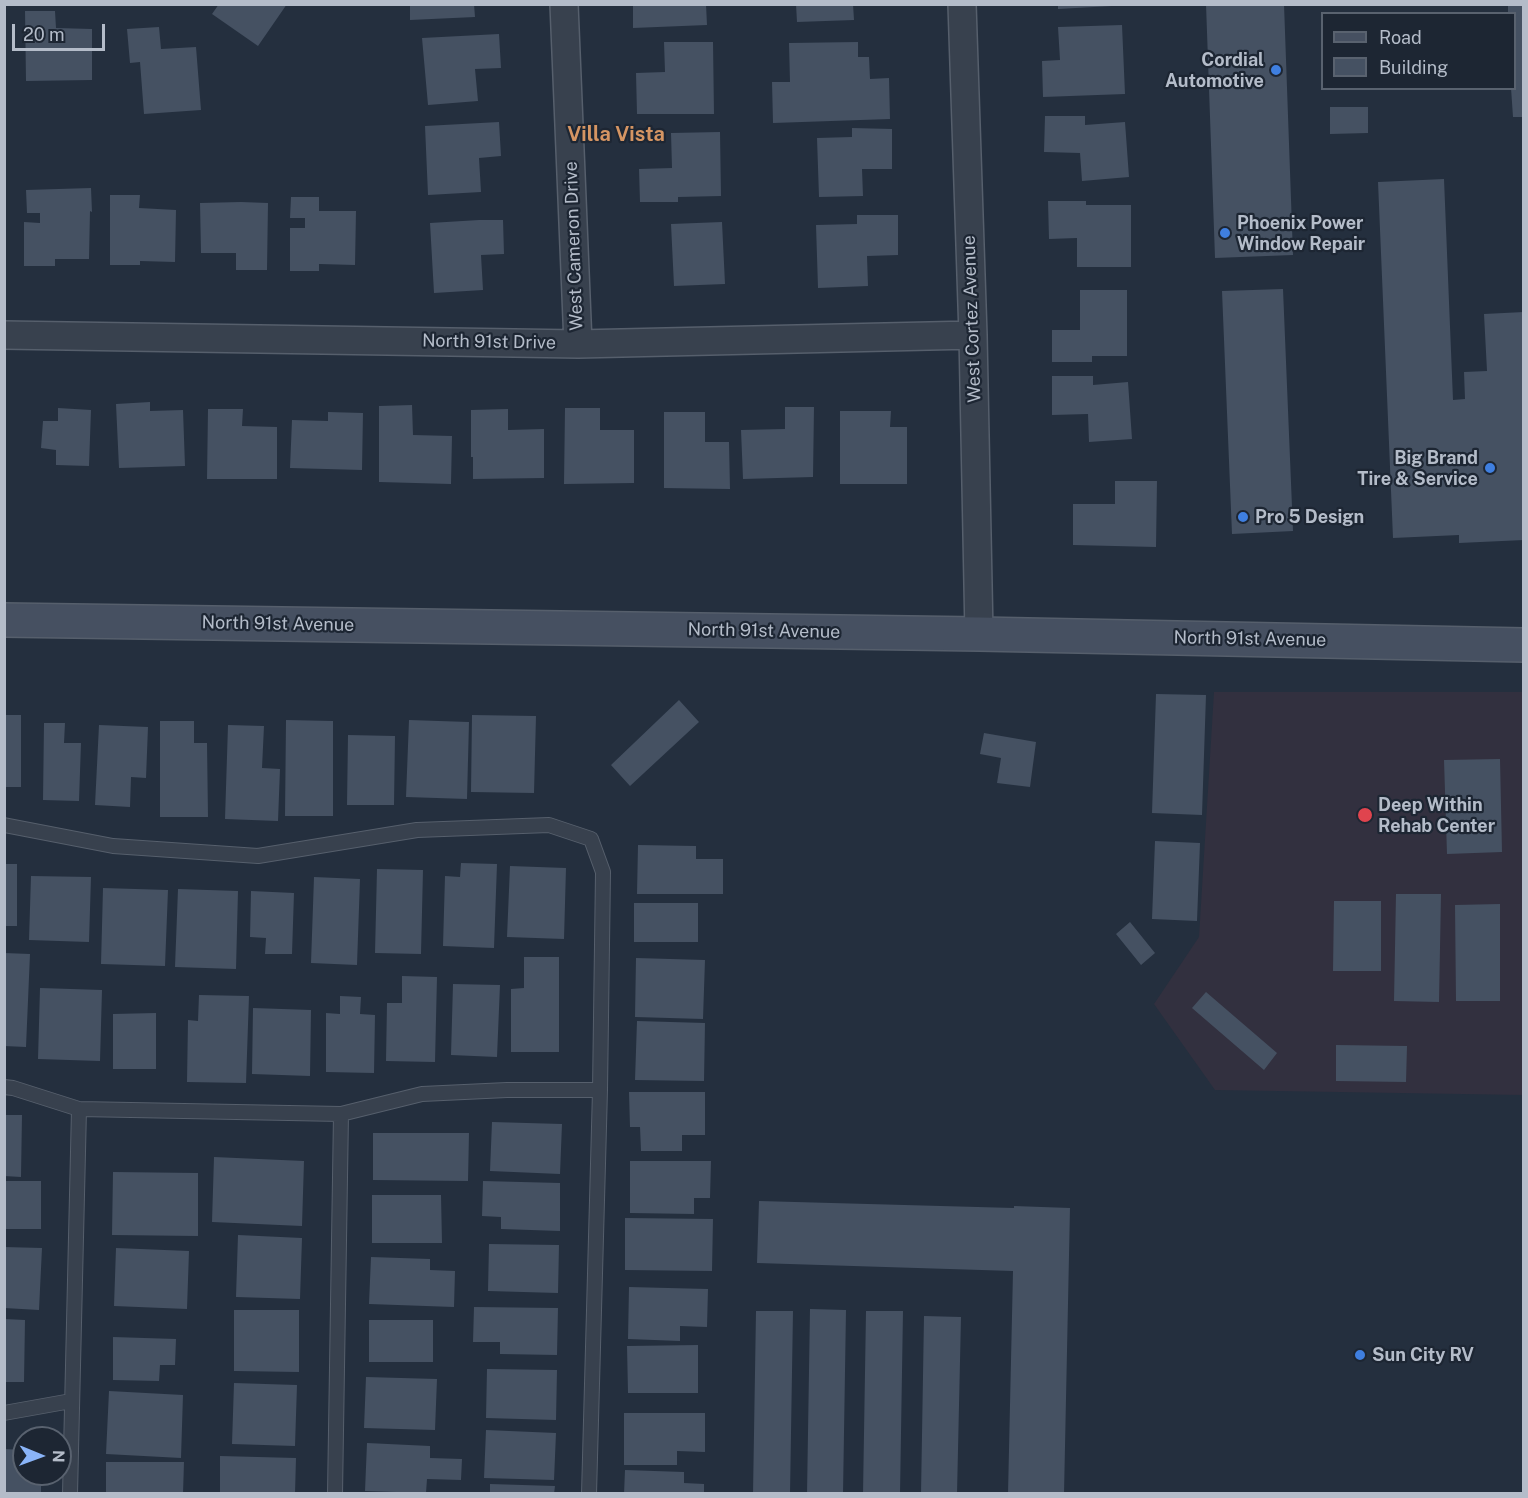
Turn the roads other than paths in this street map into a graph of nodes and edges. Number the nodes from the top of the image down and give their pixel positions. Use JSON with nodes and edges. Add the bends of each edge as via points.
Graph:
{"nodes":[{"id":1,"x":564,"y":4,"type":"edge"},
{"id":2,"x":962,"y":4,"type":"edge"},
{"id":3,"x":4,"y":335,"type":"edge"},
{"id":4,"x":973,"y":335,"type":"junction"},
{"id":5,"x":578,"y":344,"type":"junction"},
{"id":6,"x":4,"y":620,"type":"edge"},
{"id":7,"x":979,"y":634,"type":"junction"},
{"id":8,"x":1524,"y":645,"type":"edge"},
{"id":9,"x":4,"y":825,"type":"edge"},
{"id":10,"x":4,"y":1087,"type":"edge"},
{"id":11,"x":600,"y":1089,"type":"junction"},
{"id":12,"x":79,"y":1109,"type":"junction"},
{"id":13,"x":341,"y":1114,"type":"junction"},
{"id":14,"x":71,"y":1401,"type":"junction"},
{"id":15,"x":4,"y":1413,"type":"edge"},
{"id":16,"x":70,"y":1494,"type":"edge"},
{"id":17,"x":335,"y":1494,"type":"edge"},
{"id":18,"x":589,"y":1494,"type":"edge"}],
"edges":[{"from":1,"to":5,"type":"street","name":"West Cameron Drive"},
{"from":2,"to":4,"type":"street","name":"West Cortez Avenue"},
{"from":3,"to":5,"type":"street","name":"North 91st Drive"},
{"from":4,"to":5,"type":"street","name":"North 91st Drive"},
{"from":4,"to":7,"type":"street","name":"West Cortez Avenue"},
{"from":6,"to":7,"type":"main road","name":"North 91st Avenue"},
{"from":7,"to":8,"type":"main road","name":"North 91st Avenue"},
{"from":9,"to":11,"type":"lane","via":[[113,846],[258,856],[417,830],[549,825],[591,838],[603,872]]},
{"from":10,"to":12,"type":"lane"},
{"from":11,"to":13,"type":"lane","via":[[422,1094]]},
{"from":11,"to":18,"type":"lane"},
{"from":12,"to":13,"type":"lane"},
{"from":12,"to":14,"type":"lane"},
{"from":13,"to":17,"type":"lane"},
{"from":14,"to":15,"type":"lane"},
{"from":14,"to":16,"type":"lane"}]}
